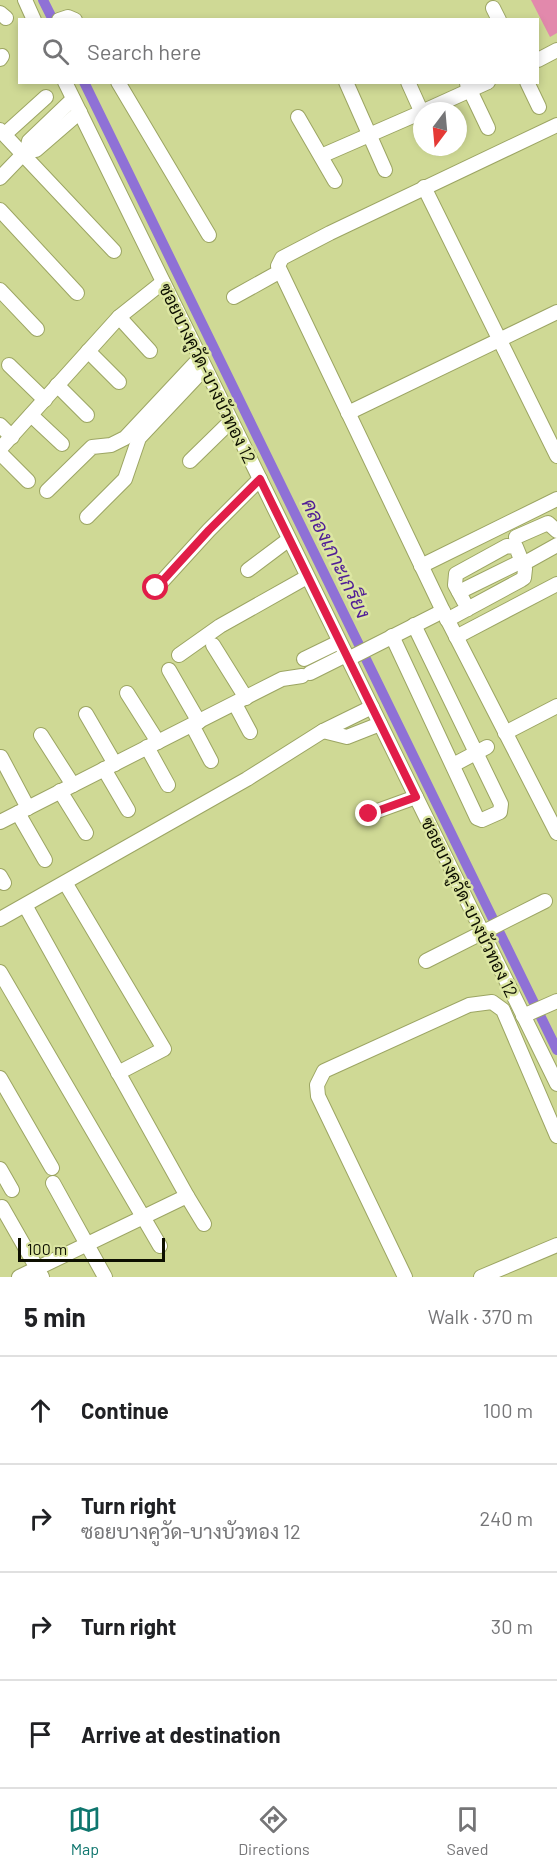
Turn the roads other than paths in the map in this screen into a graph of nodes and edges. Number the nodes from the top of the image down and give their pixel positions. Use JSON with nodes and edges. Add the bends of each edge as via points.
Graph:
{"nodes":[{"id":1,"x":25,"y":0,"type":"edge"},
{"id":2,"x":33,"y":18,"type":"edge"},
{"id":3,"x":557,"y":50,"type":"edge"},
{"id":4,"x":539,"y":59,"type":"edge"},
{"id":5,"x":66,"y":84,"type":"edge"},
{"id":6,"x":119,"y":84,"type":"edge"},
{"id":7,"x":347,"y":84,"type":"edge"},
{"id":8,"x":409,"y":84,"type":"edge"},
{"id":9,"x":528,"y":84,"type":"edge"},
{"id":10,"x":468,"y":87,"type":"edge"},
{"id":11,"x":46,"y":97,"type":"dead end"},
{"id":12,"x":73,"y":99,"type":"junction"},
{"id":13,"x":417,"y":102,"type":"edge"},
{"id":14,"x":440,"y":102,"type":"edge"},
{"id":15,"x":539,"y":107,"type":"dead end"},
{"id":16,"x":80,"y":112,"type":"junction"},
{"id":17,"x":413,"y":116,"type":"edge"},
{"id":18,"x":298,"y":117,"type":"dead end"},
{"id":19,"x":557,"y":125,"type":"edge"},
{"id":20,"x":488,"y":128,"type":"dead end"},
{"id":21,"x":2,"y":132,"type":"edge"},
{"id":22,"x":370,"y":135,"type":"junction"},
{"id":23,"x":25,"y":152,"type":"junction"},
{"id":24,"x":321,"y":156,"type":"junction"},
{"id":25,"x":385,"y":170,"type":"dead end"},
{"id":26,"x":0,"y":178,"type":"edge"},
{"id":27,"x":335,"y":182,"type":"dead end"},
{"id":28,"x":424,"y":187,"type":"junction"},
{"id":29,"x":0,"y":210,"type":"edge"},
{"id":30,"x":209,"y":235,"type":"dead end"},
{"id":31,"x":114,"y":251,"type":"dead end"},
{"id":32,"x":279,"y":272,"type":"junction"},
{"id":33,"x":164,"y":282,"type":"junction"},
{"id":34,"x":0,"y":290,"type":"edge"},
{"id":35,"x":77,"y":293,"type":"dead end"},
{"id":36,"x":234,"y":297,"type":"dead end"},
{"id":37,"x":557,"y":312,"type":"edge"},
{"id":38,"x":119,"y":317,"type":"junction"},
{"id":39,"x":37,"y":329,"type":"dead end"},
{"id":40,"x":500,"y":341,"type":"junction"},
{"id":41,"x":88,"y":351,"type":"junction"},
{"id":42,"x":150,"y":351,"type":"dead end"},
{"id":43,"x":202,"y":363,"type":"junction"},
{"id":44,"x":9,"y":365,"type":"dead end"},
{"id":45,"x":119,"y":382,"type":"dead end"},
{"id":46,"x":57,"y":385,"type":"junction"},
{"id":47,"x":45,"y":400,"type":"junction"},
{"id":48,"x":348,"y":414,"type":"junction"},
{"id":49,"x":87,"y":415,"type":"dead end"},
{"id":50,"x":31,"y":416,"type":"junction"},
{"id":51,"x":231,"y":421,"type":"junction"},
{"id":52,"x":0,"y":425,"type":"edge"},
{"id":53,"x":12,"y":437,"type":"junction"},
{"id":54,"x":62,"y":444,"type":"dead end"},
{"id":55,"x":0,"y":451,"type":"edge"},
{"id":56,"x":557,"y":456,"type":"edge"},
{"id":57,"x":190,"y":461,"type":"dead end"},
{"id":58,"x":260,"y":479,"type":"junction"},
{"id":59,"x":28,"y":481,"type":"dead end"},
{"id":60,"x":47,"y":491,"type":"dead end"},
{"id":61,"x":557,"y":499,"type":"edge"},
{"id":62,"x":87,"y":517,"type":"dead end"},
{"id":63,"x":557,"y":531,"type":"edge"},
{"id":64,"x":516,"y":537,"type":"dead end"},
{"id":65,"x":288,"y":540,"type":"junction"},
{"id":66,"x":557,"y":545,"type":"edge"},
{"id":67,"x":523,"y":562,"type":"junction"},
{"id":68,"x":421,"y":566,"type":"junction"},
{"id":69,"x":248,"y":570,"type":"dead end"},
{"id":70,"x":307,"y":577,"type":"junction"},
{"id":71,"x":557,"y":585,"type":"edge"},
{"id":72,"x":156,"y":588,"type":"dead end"},
{"id":73,"x":459,"y":592,"type":"junction"},
{"id":74,"x":468,"y":609,"type":"junction"},
{"id":75,"x":445,"y":615,"type":"junction"},
{"id":76,"x":414,"y":625,"type":"junction"},
{"id":77,"x":392,"y":636,"type":"junction"},
{"id":78,"x":456,"y":637,"type":"junction"},
{"id":79,"x":339,"y":642,"type":"junction"},
{"id":80,"x":213,"y":645,"type":"dead end"},
{"id":81,"x":179,"y":655,"type":"dead end"},
{"id":82,"x":351,"y":656,"type":"junction"},
{"id":83,"x":169,"y":670,"type":"dead end"},
{"id":84,"x":282,"y":679,"type":"junction"},
{"id":85,"x":127,"y":693,"type":"dead end"},
{"id":86,"x":240,"y":701,"type":"junction"},
{"id":87,"x":557,"y":706,"type":"edge"},
{"id":88,"x":372,"y":707,"type":"junction"},
{"id":89,"x":86,"y":714,"type":"dead end"},
{"id":90,"x":196,"y":724,"type":"junction"},
{"id":91,"x":380,"y":724,"type":"junction"},
{"id":92,"x":323,"y":731,"type":"junction"},
{"id":93,"x":250,"y":732,"type":"dead end"},
{"id":94,"x":505,"y":733,"type":"junction"},
{"id":95,"x":41,"y":735,"type":"dead end"},
{"id":96,"x":152,"y":745,"type":"junction"},
{"id":97,"x":481,"y":750,"type":"junction"},
{"id":98,"x":1,"y":757,"type":"edge"},
{"id":99,"x":211,"y":761,"type":"dead end"},
{"id":100,"x":453,"y":765,"type":"junction"},
{"id":101,"x":109,"y":766,"type":"junction"},
{"id":102,"x":168,"y":785,"type":"dead end"},
{"id":103,"x":66,"y":788,"type":"junction"},
{"id":104,"x":416,"y":797,"type":"junction"},
{"id":105,"x":23,"y":810,"type":"junction"},
{"id":106,"x":128,"y":810,"type":"dead end"},
{"id":107,"x":369,"y":814,"type":"dead end"},
{"id":108,"x":0,"y":822,"type":"edge"},
{"id":109,"x":86,"y":833,"type":"dead end"},
{"id":110,"x":557,"y":833,"type":"edge"},
{"id":111,"x":45,"y":860,"type":"dead end"},
{"id":112,"x":66,"y":884,"type":"junction"},
{"id":113,"x":545,"y":901,"type":"dead end"},
{"id":114,"x":26,"y":907,"type":"junction"},
{"id":115,"x":0,"y":919,"type":"edge"},
{"id":116,"x":488,"y":932,"type":"junction"},
{"id":117,"x":426,"y":961,"type":"dead end"},
{"id":118,"x":0,"y":972,"type":"edge"},
{"id":119,"x":541,"y":1008,"type":"edge"},
{"id":120,"x":118,"y":1072,"type":"junction"},
{"id":121,"x":0,"y":1078,"type":"edge"},
{"id":122,"x":557,"y":1084,"type":"edge"},
{"id":123,"x":557,"y":1136,"type":"edge"},
{"id":124,"x":52,"y":1168,"type":"dead end"},
{"id":125,"x":0,"y":1169,"type":"edge"},
{"id":126,"x":53,"y":1183,"type":"dead end"},
{"id":127,"x":12,"y":1190,"type":"dead end"},
{"id":128,"x":187,"y":1196,"type":"junction"},
{"id":129,"x":2,"y":1207,"type":"dead end"},
{"id":130,"x":143,"y":1217,"type":"junction"},
{"id":131,"x":204,"y":1224,"type":"dead end"},
{"id":132,"x":87,"y":1244,"type":"junction"},
{"id":133,"x":557,"y":1245,"type":"edge"},
{"id":134,"x":160,"y":1246,"type":"dead end"},
{"id":135,"x":39,"y":1273,"type":"edge"},
{"id":136,"x":19,"y":1277,"type":"edge"},
{"id":137,"x":105,"y":1277,"type":"edge"},
{"id":138,"x":405,"y":1277,"type":"edge"},
{"id":139,"x":481,"y":1277,"type":"edge"}],
"edges":[{"from":1,"to":2,"type":"street"},
{"from":3,"to":4,"type":"street"},
{"from":5,"to":12,"type":"street","name":"ซอยบางคูวัด-บางบัวทอง 12"},
{"from":6,"to":30,"type":"street"},
{"from":7,"to":22,"type":"street"},
{"from":8,"to":13,"type":"street"},
{"from":9,"to":15,"type":"street"},
{"from":10,"to":14,"type":"street"},
{"from":10,"to":20,"type":"street"},
{"from":11,"to":21,"type":"street"},
{"from":12,"to":16,"type":"street","name":"ซอยบางคูวัด-บางบัวทอง 12"},
{"from":12,"to":23,"type":"street","via":[[29,141]]},
{"from":16,"to":23,"type":"street","via":[[36,150]]},
{"from":16,"to":33,"type":"street","name":"ซอยบางคูวัด-บางบัวทอง 12"},
{"from":17,"to":22,"type":"street"},
{"from":18,"to":24,"type":"street"},
{"from":19,"to":28,"type":"street"},
{"from":21,"to":23,"type":"street"},
{"from":22,"to":24,"type":"street"},
{"from":22,"to":25,"type":"street"},
{"from":23,"to":26,"type":"street"},
{"from":23,"to":31,"type":"street"},
{"from":24,"to":27,"type":"street"},
{"from":28,"to":32,"type":"street","via":[[282,258]]},
{"from":28,"to":40,"type":"street"},
{"from":29,"to":35,"type":"street"},
{"from":32,"to":36,"type":"street"},
{"from":32,"to":48,"type":"street"},
{"from":33,"to":38,"type":"street"},
{"from":33,"to":43,"type":"street","name":"ซอยบางคูวัด-บางบัวทอง 12"},
{"from":34,"to":39,"type":"street"},
{"from":37,"to":40,"type":"street"},
{"from":38,"to":41,"type":"street"},
{"from":38,"to":42,"type":"street"},
{"from":40,"to":48,"type":"street"},
{"from":40,"to":56,"type":"street"},
{"from":41,"to":45,"type":"street"},
{"from":41,"to":46,"type":"street"},
{"from":43,"to":51,"type":"street","name":"ซอยบางคูวัด-บางบัวทอง 12"},
{"from":43,"to":60,"type":"street","via":[[125,438],[111,446],[92,447]]},
{"from":43,"to":62,"type":"street","via":[[139,438],[125,479]]},
{"from":44,"to":47,"type":"street"},
{"from":46,"to":47,"type":"street"},
{"from":46,"to":49,"type":"street"},
{"from":47,"to":50,"type":"street"},
{"from":48,"to":68,"type":"street"},
{"from":50,"to":53,"type":"street"},
{"from":50,"to":54,"type":"street"},
{"from":51,"to":57,"type":"street"},
{"from":51,"to":58,"type":"street","name":"ซอยบางคูวัด-บางบัวทอง 12"},
{"from":52,"to":53,"type":"street"},
{"from":53,"to":55,"type":"street"},
{"from":55,"to":59,"type":"street"},
{"from":58,"to":65,"type":"street","name":"ซอยบางคูวัด-บางบัวทอง 12"},
{"from":58,"to":72,"type":"street"},
{"from":61,"to":68,"type":"street"},
{"from":63,"to":64,"type":"street","via":[[548,523]]},
{"from":65,"to":69,"type":"street"},
{"from":65,"to":70,"type":"street","name":"ซอยบางคูวัด-บางบัวทอง 12"},
{"from":66,"to":67,"type":"street"},
{"from":67,"to":73,"type":"street"},
{"from":67,"to":73,"type":"street","via":[[516,547],[507,546],[458,571],[454,580]]},
{"from":67,"to":74,"type":"street","via":[[524,578]]},
{"from":68,"to":75,"type":"street"},
{"from":70,"to":79,"type":"street","name":"ซอยบางคูวัด-บางบัวทอง 12"},
{"from":70,"to":81,"type":"street","via":[[220,626]]},
{"from":71,"to":78,"type":"street"},
{"from":73,"to":74,"type":"street"},
{"from":74,"to":75,"type":"street"},
{"from":75,"to":76,"type":"street"},
{"from":75,"to":78,"type":"street"},
{"from":76,"to":77,"type":"street"},
{"from":76,"to":97,"type":"street"},
{"from":77,"to":82,"type":"street"},
{"from":77,"to":100,"type":"street"},
{"from":78,"to":94,"type":"street"},
{"from":79,"to":82,"type":"street","name":"ซอยบางคูวัด-บางบัวทอง 12"},
{"from":79,"to":84,"type":"street","via":[[300,661]]},
{"from":80,"to":86,"type":"street"},
{"from":82,"to":84,"type":"street","via":[[306,675]]},
{"from":82,"to":88,"type":"street","name":"ซอยบางคูวัด-บางบัวทอง 12"},
{"from":83,"to":90,"type":"street"},
{"from":84,"to":86,"type":"street"},
{"from":85,"to":96,"type":"street"},
{"from":86,"to":90,"type":"street"},
{"from":86,"to":93,"type":"street"},
{"from":87,"to":94,"type":"street"},
{"from":88,"to":91,"type":"street","name":"ซอยบางคูวัด-บางบัวทอง 12"},
{"from":88,"to":92,"type":"street"},
{"from":89,"to":101,"type":"street"},
{"from":90,"to":96,"type":"street"},
{"from":90,"to":99,"type":"street"},
{"from":91,"to":92,"type":"street","via":[[347,737]]},
{"from":91,"to":104,"type":"street","name":"ซอยบางคูวัด-บางบัวทอง 12"},
{"from":92,"to":112,"type":"street"},
{"from":94,"to":110,"type":"street"},
{"from":95,"to":103,"type":"street"},
{"from":96,"to":101,"type":"street"},
{"from":96,"to":102,"type":"street"},
{"from":97,"to":100,"type":"street"},
{"from":97,"to":100,"type":"street","via":[[501,804],[500,812],[479,820]]},
{"from":98,"to":105,"type":"street"},
{"from":101,"to":103,"type":"street"},
{"from":101,"to":106,"type":"street"},
{"from":103,"to":105,"type":"street"},
{"from":103,"to":109,"type":"street"},
{"from":104,"to":107,"type":"street"},
{"from":104,"to":116,"type":"street","name":"ซอยบางคูวัด-บางบัวทอง 12"},
{"from":105,"to":108,"type":"street"},
{"from":105,"to":111,"type":"street"},
{"from":112,"to":114,"type":"street"},
{"from":112,"to":120,"type":"street","via":[[164,1049]]},
{"from":113,"to":116,"type":"street"},
{"from":114,"to":115,"type":"street"},
{"from":114,"to":120,"type":"street"},
{"from":116,"to":117,"type":"street"},
{"from":116,"to":119,"type":"street","name":"ซอยบางคูวัด-บางบัวทอง 12"},
{"from":118,"to":130,"type":"street"},
{"from":119,"to":122,"type":"street","name":"ซอยบางคูวัด-บางบัวทอง 12"},
{"from":120,"to":128,"type":"street"},
{"from":121,"to":124,"type":"street"},
{"from":123,"to":138,"type":"street","via":[[503,1010],[492,1002],[469,1005],[324,1071],[317,1085],[318,1096]]},
{"from":125,"to":127,"type":"street"},
{"from":126,"to":132,"type":"street"},
{"from":128,"to":130,"type":"street"},
{"from":128,"to":131,"type":"street"},
{"from":129,"to":135,"type":"street"},
{"from":130,"to":132,"type":"street"},
{"from":130,"to":134,"type":"street"},
{"from":132,"to":135,"type":"street"},
{"from":132,"to":137,"type":"street"},
{"from":133,"to":139,"type":"street"},
{"from":135,"to":136,"type":"street"}]}
